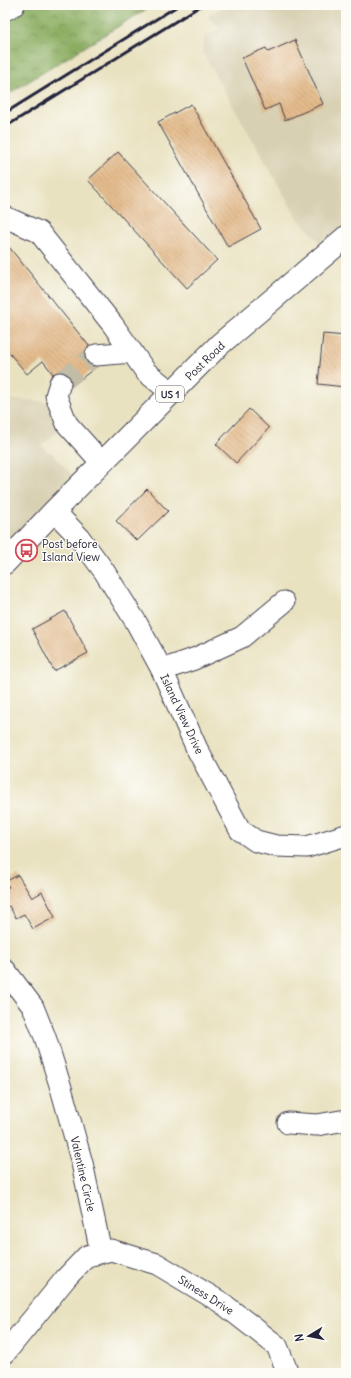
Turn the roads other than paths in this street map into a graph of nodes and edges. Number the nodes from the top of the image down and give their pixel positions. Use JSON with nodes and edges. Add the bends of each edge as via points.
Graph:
{"nodes":[{"id":1,"x":14,"y":5,"type":"edge"},
{"id":2,"x":5,"y":10,"type":"edge"},
{"id":3,"x":5,"y":217,"type":"edge"},
{"id":4,"x":346,"y":237,"type":"edge"},
{"id":5,"x":132,"y":352,"type":"junction"},
{"id":6,"x":96,"y":355,"type":"tunnel mouth"},
{"id":7,"x":60,"y":383,"type":"dead end"},
{"id":8,"x":172,"y":393,"type":"junction"},
{"id":9,"x":102,"y":463,"type":"junction"},
{"id":10,"x":54,"y":511,"type":"junction"},
{"id":11,"x":5,"y":563,"type":"edge"},
{"id":12,"x":284,"y":602,"type":"dead end"},
{"id":13,"x":162,"y":670,"type":"junction"},
{"id":14,"x":346,"y":834,"type":"edge"},
{"id":15,"x":5,"y":970,"type":"edge"},
{"id":16,"x":346,"y":1120,"type":"edge"},
{"id":17,"x":288,"y":1123,"type":"dead end"},
{"id":18,"x":101,"y":1252,"type":"junction"},
{"id":19,"x":5,"y":1353,"type":"edge"},
{"id":20,"x":288,"y":1373,"type":"edge"}],
"edges":[{"from":1,"to":2,"type":"street"},
{"from":3,"to":5,"type":"street","via":[[39,232]]},
{"from":4,"to":8,"type":"main road","name":"Post Road","number":"US 1","via":[[219,345]]},
{"from":5,"to":6,"type":"street"},
{"from":5,"to":8,"type":"street","via":[[146,372]]},
{"from":7,"to":9,"type":"street","via":[[56,396],[67,424]]},
{"from":8,"to":9,"type":"main road","name":"Post Road","number":"US 1"},
{"from":9,"to":10,"type":"main road","name":"Post Road","number":"US 1"},
{"from":10,"to":11,"type":"main road","name":"Post Road","number":"US 1"},
{"from":10,"to":13,"type":"street","name":"Island View Drive","via":[[79,537],[104,572],[136,622]]},
{"from":12,"to":13,"type":"street","via":[[242,637],[194,659]]},
{"from":13,"to":14,"type":"street","name":"Island View Drive","via":[[197,749],[240,830],[256,841],[276,846],[306,847]]},
{"from":15,"to":18,"type":"street","name":"Valentine Circle","via":[[33,1007],[44,1037],[82,1163]]},
{"from":16,"to":17,"type":"street","via":[[317,1125]]},
{"from":18,"to":19,"type":"street","via":[[87,1256],[66,1278]]},
{"from":18,"to":20,"type":"street","name":"Stiness Drive","via":[[111,1250],[157,1264],[222,1303],[277,1346]]}]}
